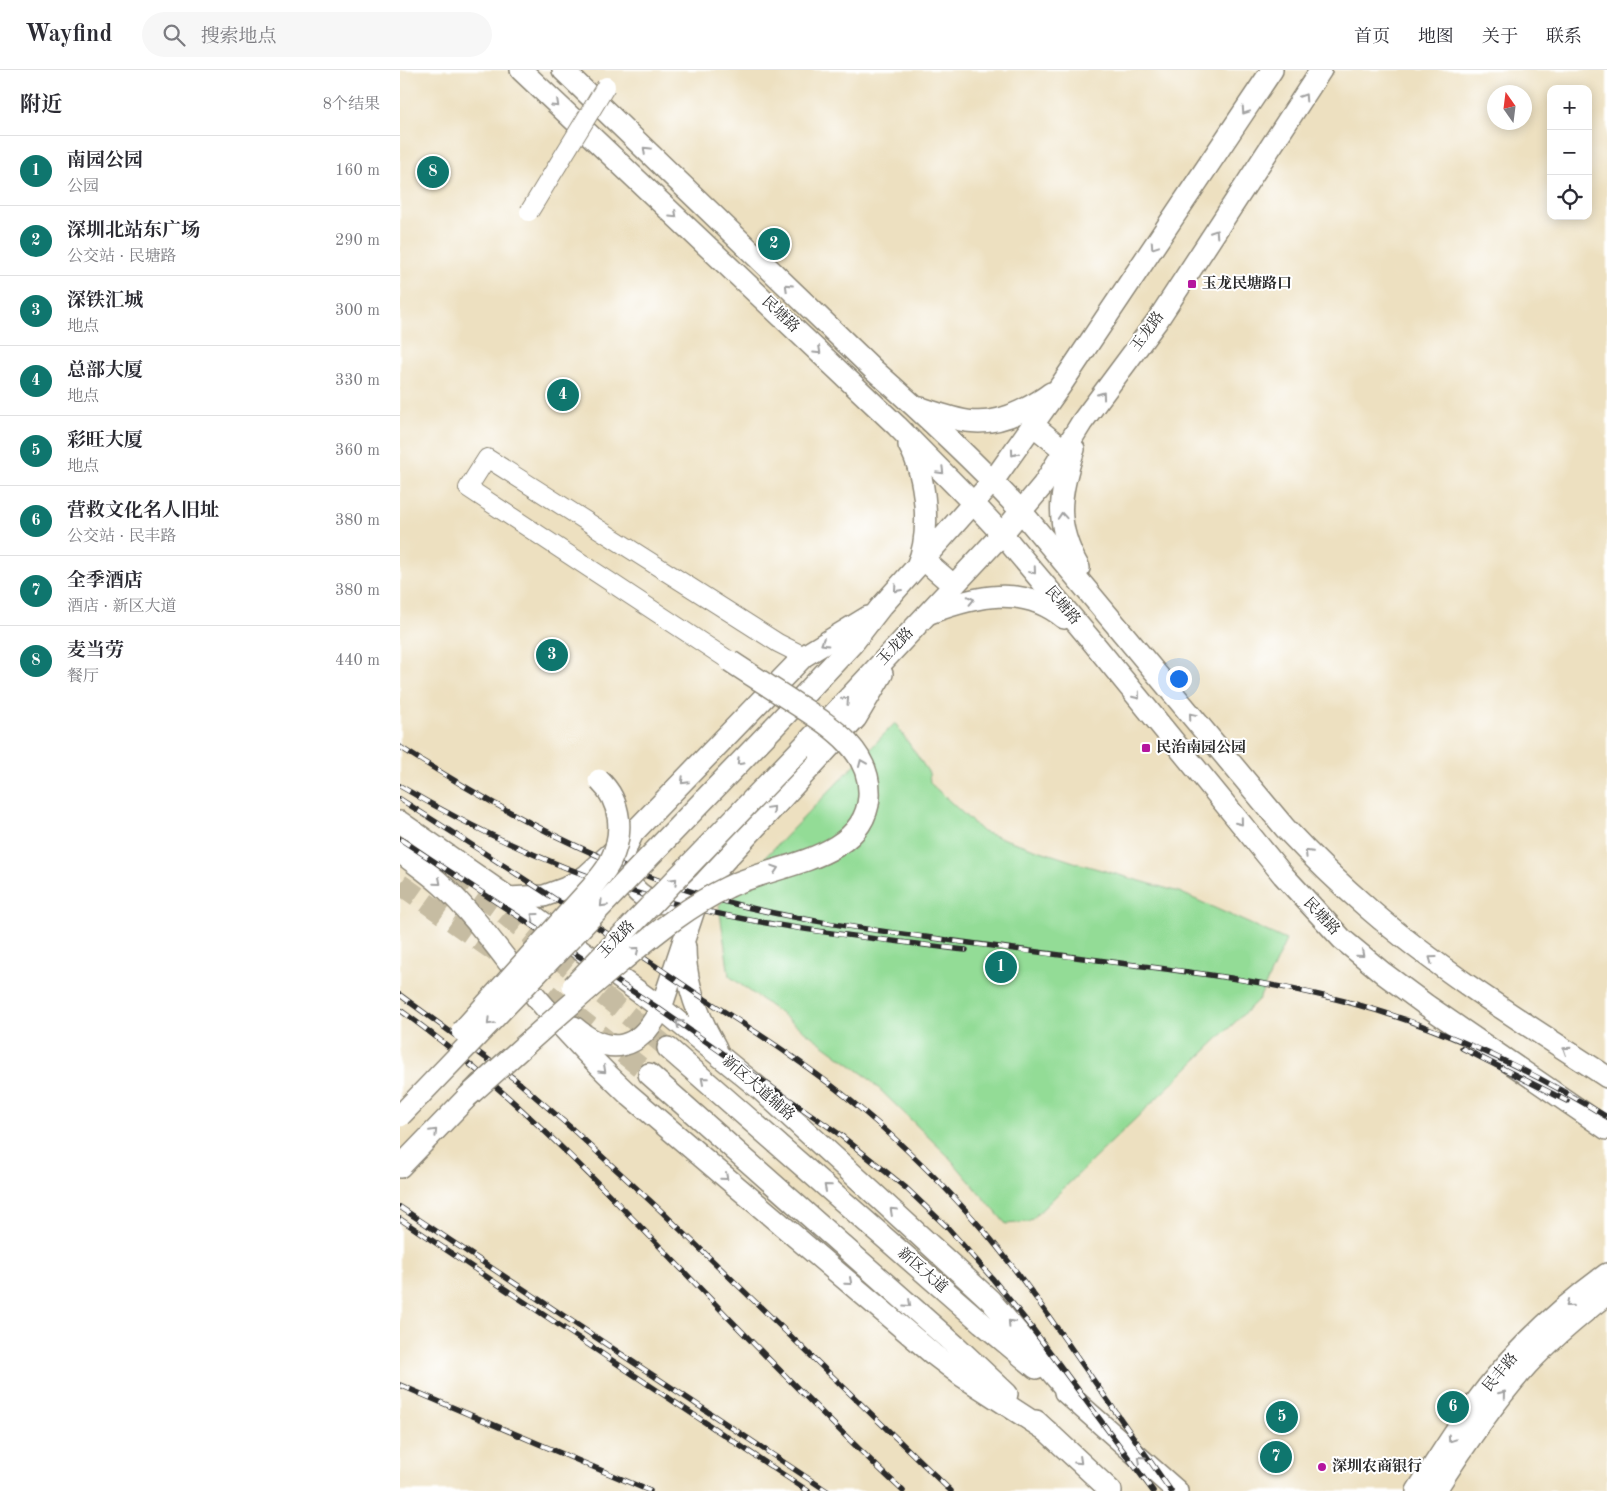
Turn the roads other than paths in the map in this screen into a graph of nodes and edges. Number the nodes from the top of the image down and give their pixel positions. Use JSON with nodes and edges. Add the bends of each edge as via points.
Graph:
{"nodes":[{"id":1,"x":521,"y":70,"type":"edge"},
{"id":2,"x":563,"y":70,"type":"edge"},
{"id":3,"x":1272,"y":70,"type":"edge"},
{"id":4,"x":1321,"y":70,"type":"edge"},
{"id":5,"x":606,"y":86,"type":"dead end"},
{"id":6,"x":529,"y":212,"type":"dead end"},
{"id":7,"x":874,"y":370,"type":"junction"},
{"id":8,"x":1061,"y":385,"type":"junction"},
{"id":9,"x":856,"y":387,"type":"junction"},
{"id":10,"x":914,"y":406,"type":"junction"},
{"id":11,"x":1082,"y":422,"type":"junction"},
{"id":12,"x":896,"y":426,"type":"junction"},
{"id":13,"x":1033,"y":426,"type":"junction"},
{"id":14,"x":1065,"y":451,"type":"junction"},
{"id":15,"x":993,"y":481,"type":"junction"},
{"id":16,"x":974,"y":504,"type":"junction"},
{"id":17,"x":1021,"y":511,"type":"junction"},
{"id":18,"x":1002,"y":534,"type":"junction"},
{"id":19,"x":920,"y":564,"type":"junction"},
{"id":20,"x":953,"y":585,"type":"junction"},
{"id":21,"x":880,"y":608,"type":"junction"},
{"id":22,"x":1102,"y":608,"type":"junction"},
{"id":23,"x":925,"y":615,"type":"junction"},
{"id":24,"x":905,"y":638,"type":"junction"},
{"id":25,"x":1091,"y":640,"type":"junction"},
{"id":26,"x":804,"y":656,"type":"junction"},
{"id":27,"x":730,"y":661,"type":"joint"},
{"id":28,"x":599,"y":780,"type":"dead end"},
{"id":29,"x":400,"y":822,"type":"edge"},
{"id":30,"x":632,"y":834,"type":"junction"},
{"id":31,"x":400,"y":852,"type":"edge"},
{"id":32,"x":704,"y":884,"type":"junction"},
{"id":33,"x":509,"y":898,"type":"junction"},
{"id":34,"x":686,"y":931,"type":"junction"},
{"id":35,"x":536,"y":998,"type":"junction"},
{"id":36,"x":661,"y":1008,"type":"junction"},
{"id":37,"x":668,"y":1048,"type":"tunnel mouth"},
{"id":38,"x":721,"y":1056,"type":"junction"},
{"id":39,"x":649,"y":1074,"type":"tunnel mouth"},
{"id":40,"x":1607,"y":1077,"type":"edge"},
{"id":41,"x":467,"y":1097,"type":"junction"},
{"id":42,"x":400,"y":1101,"type":"edge"},
{"id":43,"x":400,"y":1116,"type":"edge"},
{"id":44,"x":1607,"y":1129,"type":"edge"},
{"id":45,"x":400,"y":1167,"type":"edge"},
{"id":46,"x":1607,"y":1274,"type":"edge"},
{"id":47,"x":1607,"y":1294,"type":"edge"},
{"id":48,"x":1076,"y":1401,"type":"junction"},
{"id":49,"x":1047,"y":1431,"type":"junction"},
{"id":50,"x":1111,"y":1491,"type":"edge"},
{"id":51,"x":1177,"y":1491,"type":"edge"},
{"id":52,"x":1417,"y":1491,"type":"edge"},
{"id":53,"x":1435,"y":1491,"type":"edge"}],
"edges":[{"from":1,"to":9,"type":"main road","name":"民塘路","one_way":true},
{"from":7,"to":2,"type":"main road","name":"民塘路","one_way":true},
{"from":3,"to":8,"type":"main road","one_way":true},
{"from":11,"to":4,"type":"main road","name":"玉龙路","one_way":true,"via":[[1157,321]]},
{"from":5,"to":6,"type":"street","bridge":true},
{"from":7,"to":9,"type":"street"},
{"from":7,"to":10,"type":"main road","name":"民塘路"},
{"from":8,"to":10,"type":"main road","via":[[1028,408],[996,421],[964,420]]},
{"from":8,"to":13,"type":"main road"},
{"from":9,"to":12,"type":"main road","name":"民塘路"},
{"from":10,"to":15,"type":"main road","name":"民塘路"},
{"from":11,"to":14,"type":"main road","name":"玉龙路"},
{"from":22,"to":11,"type":"main road","one_way":true,"via":[[1071,555],[1062,518],[1064,481]]},
{"from":12,"to":16,"type":"main road","name":"民塘路","one_way":true},
{"from":12,"to":19,"type":"main road","via":[[918,464],[924,490]]},
{"from":13,"to":14,"type":"main road"},
{"from":13,"to":15,"type":"main road","one_way":true},
{"from":14,"to":17,"type":"main road","name":"玉龙路"},
{"from":15,"to":16,"type":"main road"},
{"from":15,"to":17,"type":"main road","name":"民塘路"},
{"from":16,"to":18,"type":"main road","name":"民塘路"},
{"from":16,"to":19,"type":"main road"},
{"from":17,"to":18,"type":"main road","name":"玉龙路"},
{"from":17,"to":22,"type":"main road","name":"民塘路"},
{"from":18,"to":20,"type":"main road","name":"玉龙路"},
{"from":18,"to":25,"type":"main road","name":"民塘路","one_way":true},
{"from":19,"to":20,"type":"main road"},
{"from":19,"to":21,"type":"main road","one_way":true},
{"from":20,"to":23,"type":"main road","name":"玉龙路"},
{"from":21,"to":26,"type":"main road","one_way":true},
{"from":21,"to":43,"type":"main road","one_way":true,"bridge":true,"via":[[853,643],[774,727]]},
{"from":40,"to":22,"type":"main road","name":"民塘路","one_way":true,"via":[[1436,962],[1370,911],[1321,866],[1284,828]]},
{"from":23,"to":24,"type":"main road","name":"玉龙路"},
{"from":23,"to":25,"type":"main road","one_way":true,"via":[[957,603],[1012,595],[1038,602],[1060,614]]},
{"from":32,"to":24,"type":"main road","one_way":true,"via":[[856,718]]},
{"from":41,"to":24,"type":"main road","name":"玉龙路","one_way":true,"bridge":true},
{"from":25,"to":44,"type":"main road","name":"民塘路","one_way":true,"via":[[1283,875],[1342,939],[1426,1005]]},
{"from":26,"to":27,"type":"street","via":[[778,643],[487,458],[468,488]]},
{"from":26,"to":30,"type":"main road","one_way":true},
{"from":41,"to":27,"type":"main road","one_way":true,"bridge":true,"via":[[573,1001],[649,938],[728,886],[827,852],[850,836],[864,817],[868,806],[868,784],[858,754],[850,744],[832,727]]},
{"from":28,"to":42,"type":"main road","bridge":true,"via":[[613,798],[620,824],[619,841],[610,863]]},
{"from":29,"to":33,"type":"main road","name":"新区大道辅路"},
{"from":30,"to":32,"type":"main road","via":[[626,844],[624,867],[633,888],[642,896],[652,901],[676,902],[687,898]]},
{"from":30,"to":33,"type":"main road","via":[[586,876],[566,888],[544,896]]},
{"from":31,"to":35,"type":"main road","one_way":true,"via":[[443,886]]},
{"from":32,"to":34,"type":"main road"},
{"from":36,"to":33,"type":"main road","name":"新区大道辅路","one_way":true},
{"from":34,"to":36,"type":"main road"},
{"from":34,"to":38,"type":"main road","via":[[686,966],[693,996],[707,1033]]},
{"from":35,"to":36,"type":"main road","via":[[586,1038],[608,1046],[633,1042],[644,1033]]},
{"from":35,"to":49,"type":"main road","one_way":true,"via":[[628,1094],[932,1354]]},
{"from":38,"to":36,"type":"main road","name":"新区大道辅路","one_way":true},
{"from":48,"to":37,"type":"main road","name":"新区大道","one_way":true,"via":[[982,1323]]},
{"from":48,"to":38,"type":"main road","name":"新区大道辅路","one_way":true,"via":[[990,1300]]},
{"from":39,"to":49,"type":"main road","one_way":true},
{"from":45,"to":41,"type":"main road","name":"玉龙路","one_way":true},
{"from":46,"to":52,"type":"main road","name":"民丰路","one_way":true,"via":[[1543,1326],[1495,1378]]},
{"from":53,"to":47,"type":"main road","name":"民丰路","one_way":true,"via":[[1487,1415],[1528,1364]]},
{"from":51,"to":48,"type":"main road","name":"新区大道","one_way":true},
{"from":49,"to":50,"type":"main road","one_way":true}]}
